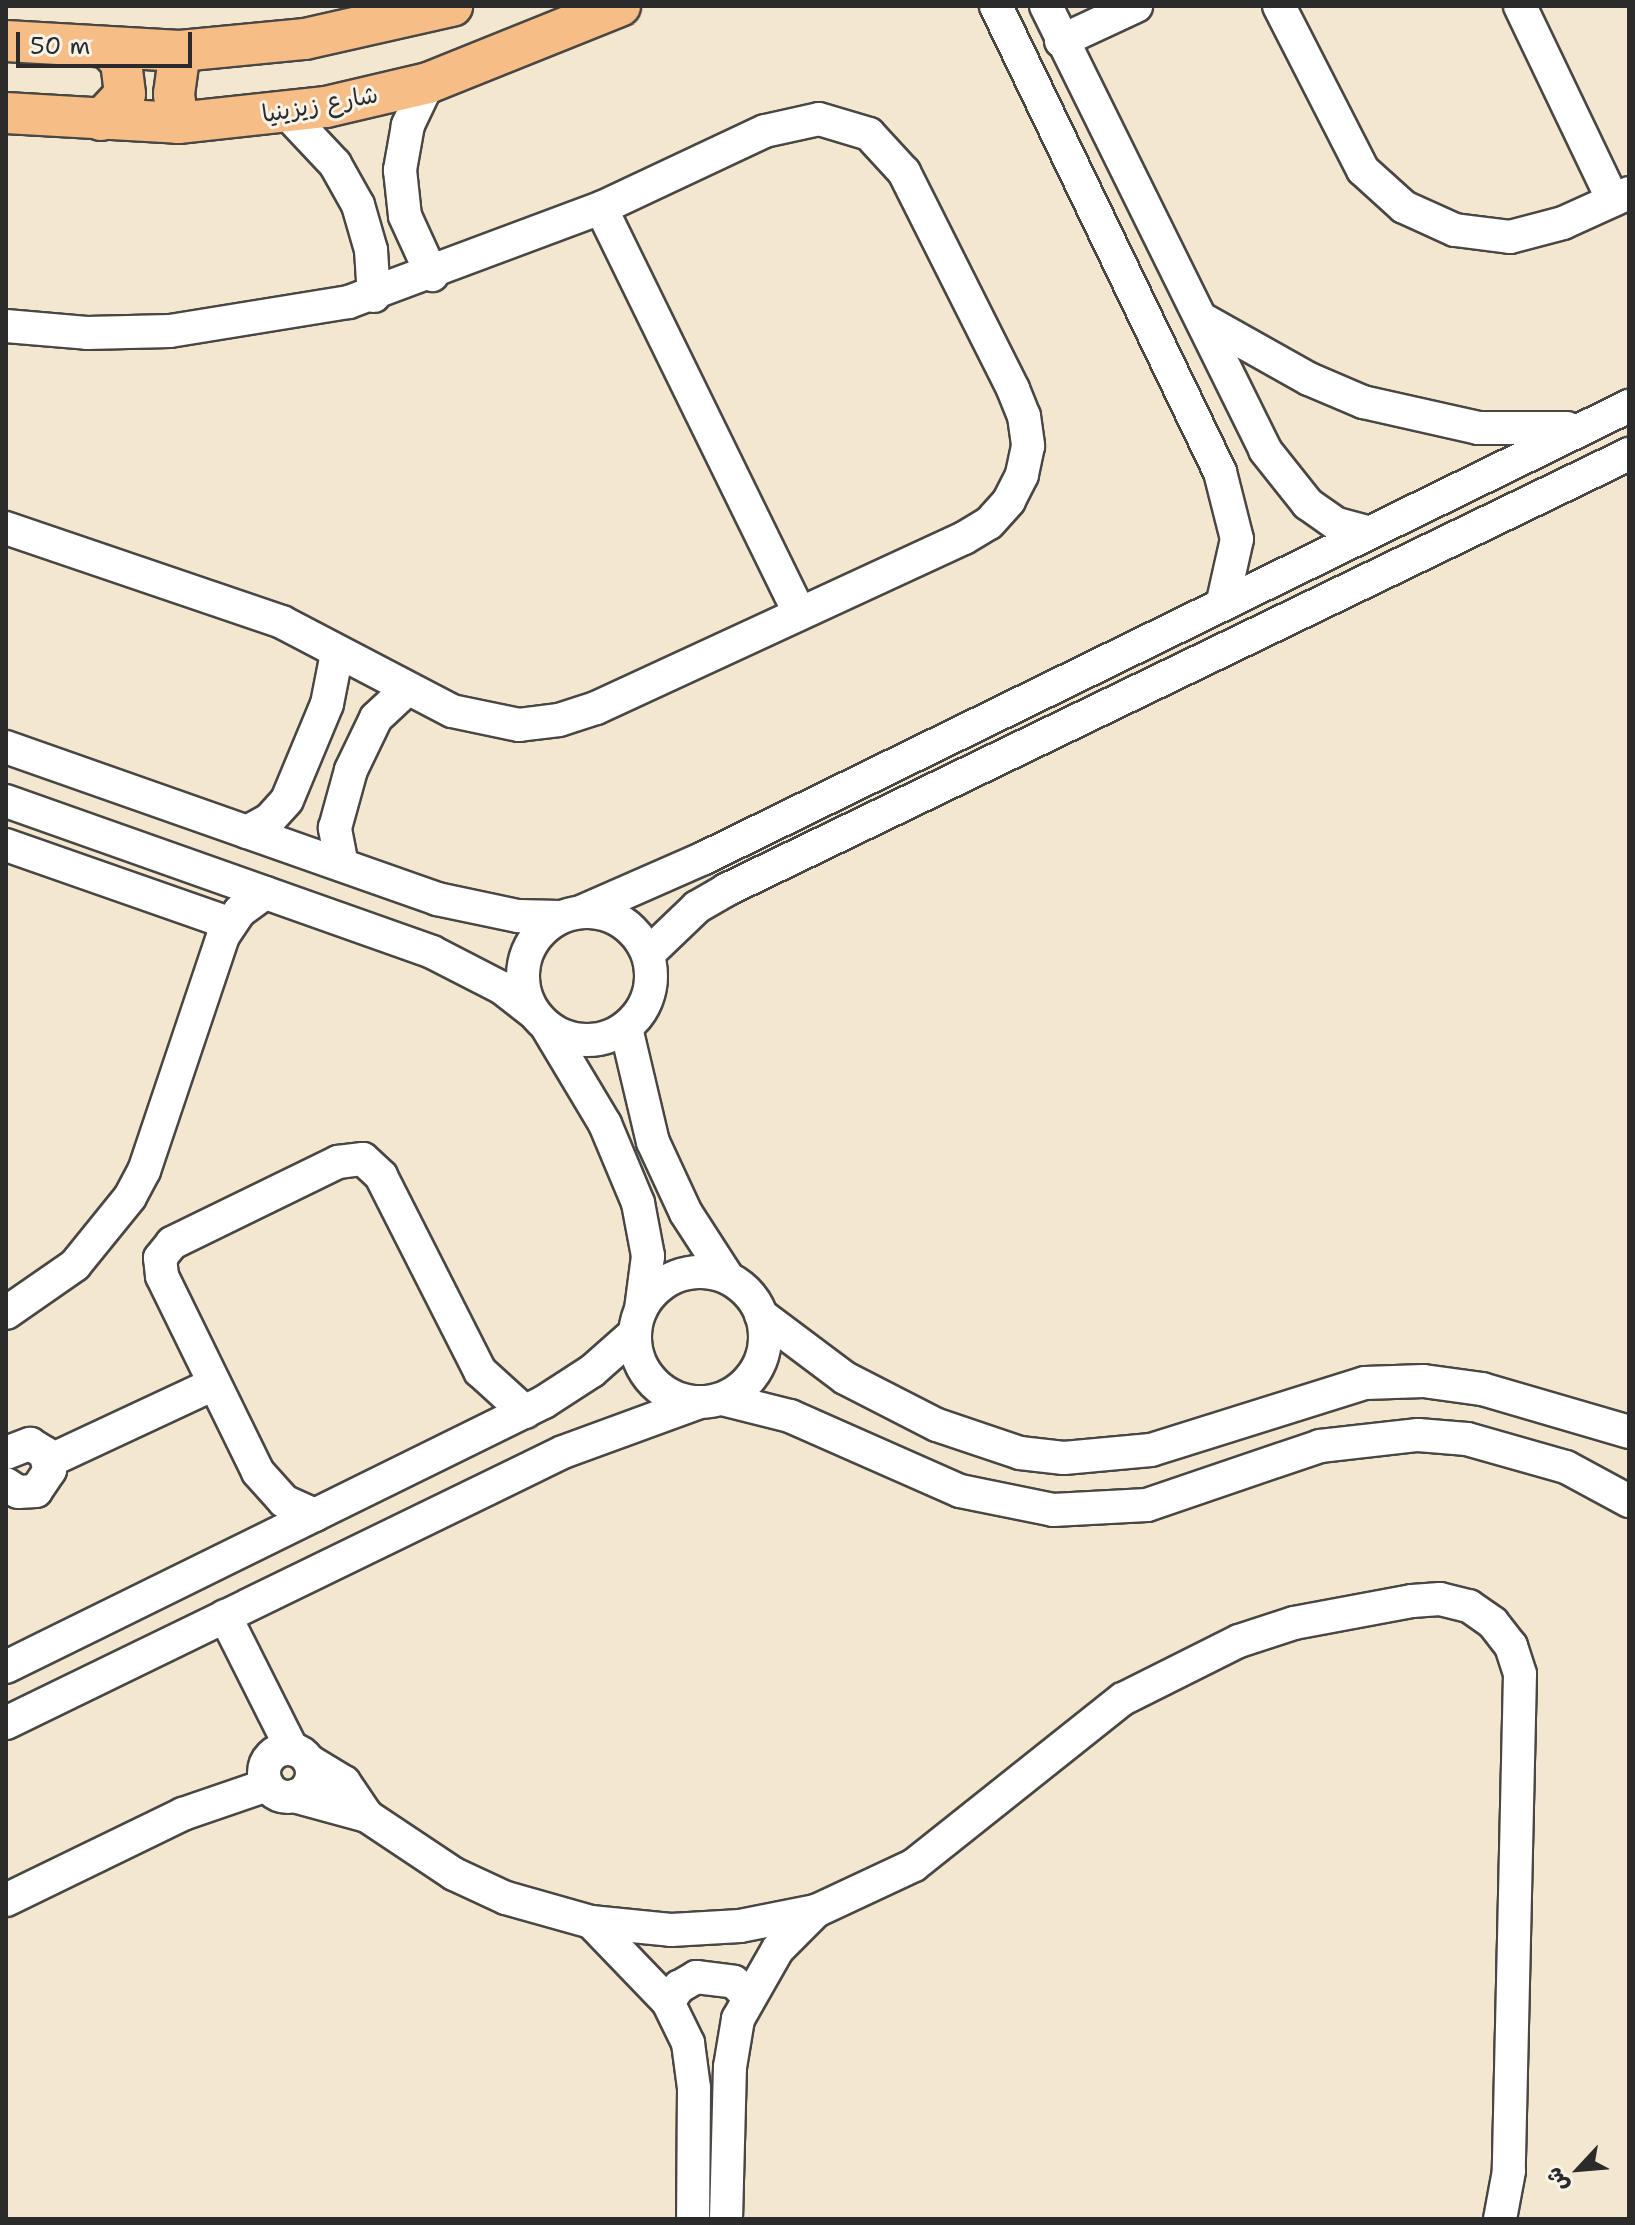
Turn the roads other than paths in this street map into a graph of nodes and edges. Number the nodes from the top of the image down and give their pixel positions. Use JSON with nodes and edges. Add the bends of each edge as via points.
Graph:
{"nodes":[{"id":1,"x":452,"y":6,"type":"edge"},
{"id":2,"x":620,"y":6,"type":"edge"},
{"id":3,"x":996,"y":6,"type":"edge"},
{"id":4,"x":1046,"y":6,"type":"edge"},
{"id":5,"x":1136,"y":6,"type":"edge"},
{"id":6,"x":1279,"y":6,"type":"edge"},
{"id":7,"x":1520,"y":6,"type":"edge"},
{"id":8,"x":6,"y":41,"type":"edge"},
{"id":9,"x":1061,"y":41,"type":"junction"},
{"id":10,"x":110,"y":50,"type":"junction"},
{"id":11,"x":180,"y":51,"type":"junction"},
{"id":12,"x":428,"y":83,"type":"junction"},
{"id":13,"x":6,"y":113,"type":"edge"},
{"id":14,"x":287,"y":113,"type":"junction"},
{"id":15,"x":101,"y":120,"type":"junction"},
{"id":16,"x":178,"y":123,"type":"junction"},
{"id":17,"x":1621,"y":197,"type":"edge"},
{"id":18,"x":601,"y":208,"type":"junction"},
{"id":19,"x":432,"y":275,"type":"junction"},
{"id":20,"x":374,"y":296,"type":"junction"},
{"id":21,"x":1202,"y":319,"type":"junction"},
{"id":22,"x":6,"y":326,"type":"edge"},
{"id":23,"x":1629,"y":406,"type":"edge"},
{"id":24,"x":1590,"y":425,"type":"junction"},
{"id":25,"x":1629,"y":454,"type":"edge"},
{"id":26,"x":6,"y":528,"type":"edge"},
{"id":27,"x":1366,"y":532,"type":"junction"},
{"id":28,"x":1223,"y":601,"type":"junction"},
{"id":29,"x":799,"y":612,"type":"junction"},
{"id":30,"x":337,"y":653,"type":"junction"},
{"id":31,"x":406,"y":690,"type":"junction"},
{"id":32,"x":6,"y":747,"type":"edge"},
{"id":33,"x":6,"y":801,"type":"edge"},
{"id":34,"x":247,"y":832,"type":"junction"},
{"id":35,"x":6,"y":845,"type":"edge"},
{"id":36,"x":342,"y":865,"type":"junction"},
{"id":37,"x":210,"y":873,"type":"junction"},
{"id":38,"x":265,"y":893,"type":"junction"},
{"id":39,"x":571,"y":914,"type":"junction"},
{"id":40,"x":223,"y":929,"type":"junction"},
{"id":41,"x":648,"y":954,"type":"junction"},
{"id":42,"x":540,"y":1019,"type":"junction"},
{"id":43,"x":626,"y":1028,"type":"junction"},
{"id":44,"x":728,"y":1278,"type":"junction"},
{"id":45,"x":6,"y":1313,"type":"edge"},
{"id":46,"x":761,"y":1315,"type":"junction"},
{"id":47,"x":638,"y":1321,"type":"junction"},
{"id":48,"x":480,"y":1371,"type":"junction"},
{"id":49,"x":214,"y":1384,"type":"junction"},
{"id":50,"x":1482,"y":1389,"type":"junction"},
{"id":51,"x":709,"y":1401,"type":"junction"},
{"id":52,"x":525,"y":1412,"type":"junction"},
{"id":53,"x":485,"y":1431,"type":"junction"},
{"id":54,"x":1629,"y":1432,"type":"edge"},
{"id":55,"x":1467,"y":1439,"type":"junction"},
{"id":56,"x":6,"y":1453,"type":"edge"},
{"id":57,"x":49,"y":1461,"type":"junction"},
{"id":58,"x":261,"y":1476,"type":"junction"},
{"id":59,"x":6,"y":1484,"type":"edge"},
{"id":60,"x":1629,"y":1501,"type":"edge"},
{"id":61,"x":315,"y":1515,"type":"junction"},
{"id":62,"x":245,"y":1549,"type":"junction"},
{"id":63,"x":225,"y":1616,"type":"junction"},
{"id":64,"x":6,"y":1667,"type":"edge"},
{"id":65,"x":6,"y":1723,"type":"edge"},
{"id":66,"x":300,"y":1755,"type":"junction"},
{"id":67,"x":281,"y":1790,"type":"junction"},
{"id":68,"x":367,"y":1816,"type":"junction"},
{"id":69,"x":6,"y":1900,"type":"edge"},
{"id":70,"x":816,"y":1911,"type":"junction"},
{"id":71,"x":591,"y":1922,"type":"junction"},
{"id":72,"x":740,"y":1926,"type":"junction"},
{"id":73,"x":671,"y":1930,"type":"junction"},
{"id":74,"x":748,"y":1996,"type":"junction"},
{"id":75,"x":668,"y":2002,"type":"junction"},
{"id":76,"x":693,"y":2219,"type":"edge"},
{"id":77,"x":726,"y":2219,"type":"edge"},
{"id":78,"x":1500,"y":2219,"type":"edge"}],
"edges":[{"from":1,"to":11,"type":"main road","via":[[305,39]]},
{"from":2,"to":12,"type":"main road","name":"شارع زيزينيا"},
{"from":3,"to":28,"type":"street","via":[[1220,472],[1237,539]]},
{"from":4,"to":9,"type":"street"},
{"from":5,"to":9,"type":"street"},
{"from":6,"to":17,"type":"street","via":[[1363,170],[1404,207],[1455,230],[1510,237],[1563,223]]},
{"from":7,"to":17,"type":"street"},
{"from":8,"to":10,"type":"main road"},
{"from":9,"to":21,"type":"street"},
{"from":10,"to":11,"type":"main road"},
{"from":10,"to":15,"type":"main road","via":[[127,78],[125,94]]},
{"from":11,"to":16,"type":"main road","via":[[174,94]]},
{"from":12,"to":14,"type":"main road","name":"شارع زيزينيا"},
{"from":12,"to":19,"type":"street","via":[[408,125],[400,170],[405,216]]},
{"from":13,"to":15,"type":"main road","name":"شارع زيزينيا"},
{"from":14,"to":16,"type":"main road","name":"شارع زيزينيا"},
{"from":14,"to":20,"type":"street","via":[[335,164],[358,205],[371,250]]},
{"from":15,"to":16,"type":"main road","name":"شارع زيزينيا"},
{"from":18,"to":19,"type":"street"},
{"from":18,"to":29,"type":"street"},
{"from":18,"to":29,"type":"street","via":[[765,131],[796,121],[845,123],[869,134],[904,172],[1013,389],[1028,446],[1009,501],[989,523]]},
{"from":19,"to":20,"type":"street"},
{"from":20,"to":22,"type":"street","via":[[170,331],[87,333]]},
{"from":21,"to":24,"type":"street","via":[[1309,379],[1420,418],[1536,432]]},
{"from":21,"to":27,"type":"street","via":[[1284,479],[1337,524]]},
{"from":23,"to":24,"type":"street"},
{"from":24,"to":27,"type":"street"},
{"from":25,"to":41,"type":"street","via":[[726,890],[697,907]]},
{"from":26,"to":30,"type":"street","via":[[269,617]]},
{"from":27,"to":28,"type":"street"},
{"from":28,"to":39,"type":"street","via":[[704,858]]},
{"from":29,"to":31,"type":"street","via":[[596,708],[559,720],[519,725],[479,720]]},
{"from":30,"to":31,"type":"street"},
{"from":30,"to":34,"type":"street","via":[[327,704],[293,788],[279,810]]},
{"from":31,"to":36,"type":"street","via":[[376,718],[351,770],[335,828]]},
{"from":32,"to":34,"type":"street"},
{"from":33,"to":37,"type":"street"},
{"from":34,"to":36,"type":"street"},
{"from":35,"to":40,"type":"street"},
{"from":36,"to":39,"type":"street","via":[[477,909]]},
{"from":37,"to":38,"type":"street"},
{"from":37,"to":40,"type":"street"},
{"from":38,"to":40,"type":"street"},
{"from":38,"to":42,"type":"street","via":[[456,963]]},
{"from":39,"to":41,"type":"street","via":[[622,921]]},
{"from":39,"to":42,"type":"street","via":[[529,948],[524,991]]},
{"from":40,"to":45,"type":"street","via":[[144,1171],[130,1197],[75,1265]]},
{"from":41,"to":43,"type":"street","via":[[649,995]]},
{"from":42,"to":43,"type":"street","via":[[586,1041]]},
{"from":42,"to":47,"type":"street","via":[[605,1124],[638,1203],[648,1256]]},
{"from":43,"to":44,"type":"street","via":[[653,1142],[686,1213]]},
{"from":44,"to":46,"type":"street","via":[[749,1293]]},
{"from":44,"to":47,"type":"street","via":[[704,1272],[678,1275],[656,1288]]},
{"from":46,"to":50,"type":"street","via":[[835,1372],[937,1425],[977,1442],[1064,1458],[1151,1450],[1365,1383],[1424,1381]]},
{"from":46,"to":51,"type":"street","via":[[765,1341],[759,1365],[744,1386]]},
{"from":47,"to":51,"type":"street","via":[[638,1358],[651,1381],[672,1396]]},
{"from":47,"to":52,"type":"street","via":[[592,1371]]},
{"from":48,"to":49,"type":"street","via":[[381,1176],[363,1159],[350,1158],[165,1249],[162,1276]]},
{"from":48,"to":52,"type":"street"},
{"from":48,"to":53,"type":"street"},
{"from":49,"to":57,"type":"street"},
{"from":49,"to":58,"type":"street"},
{"from":50,"to":54,"type":"street"},
{"from":50,"to":55,"type":"street"},
{"from":51,"to":55,"type":"street","via":[[790,1416],[960,1491],[1053,1510],[1147,1505],[1320,1446],[1369,1438]]},
{"from":51,"to":63,"type":"street","via":[[563,1452]]},
{"from":52,"to":53,"type":"street"},
{"from":53,"to":61,"type":"street"},
{"from":55,"to":60,"type":"street","via":[[1566,1467]]},
{"from":56,"to":57,"type":"street","via":[[30,1444]]},
{"from":57,"to":59,"type":"street","via":[[48,1479],[36,1491],[18,1492]]},
{"from":58,"to":61,"type":"street","via":[[284,1501]]},
{"from":58,"to":62,"type":"street","via":[[262,1516]]},
{"from":61,"to":62,"type":"street"},
{"from":62,"to":64,"type":"street"},
{"from":63,"to":65,"type":"street"},
{"from":63,"to":66,"type":"street"},
{"from":66,"to":67,"type":"street","via":[[310,1782]]},
{"from":66,"to":67,"type":"street","via":[[271,1755],[263,1774]]},
{"from":66,"to":68,"type":"street","via":[[344,1782]]},
{"from":67,"to":68,"type":"street"},
{"from":67,"to":69,"type":"street","via":[[183,1814]]},
{"from":68,"to":71,"type":"street","via":[[479,1887]]},
{"from":70,"to":72,"type":"street"},
{"from":70,"to":74,"type":"street","via":[[778,1949]]},
{"from":70,"to":78,"type":"street","via":[[893,1877],[934,1852],[1100,1716],[1169,1673],[1294,1623],[1412,1601],[1440,1599],[1469,1606],[1493,1623],[1511,1646],[1520,1674],[1509,2171]]},
{"from":71,"to":73,"type":"street"},
{"from":71,"to":75,"type":"street"},
{"from":72,"to":73,"type":"street"},
{"from":72,"to":74,"type":"street","via":[[750,1961]]},
{"from":73,"to":75,"type":"street","via":[[658,1965]]},
{"from":74,"to":75,"type":"street","via":[[734,1982],[696,1977]]},
{"from":74,"to":77,"type":"street","via":[[732,2042]]},
{"from":75,"to":76,"type":"street","via":[[693,2065]]}]}
